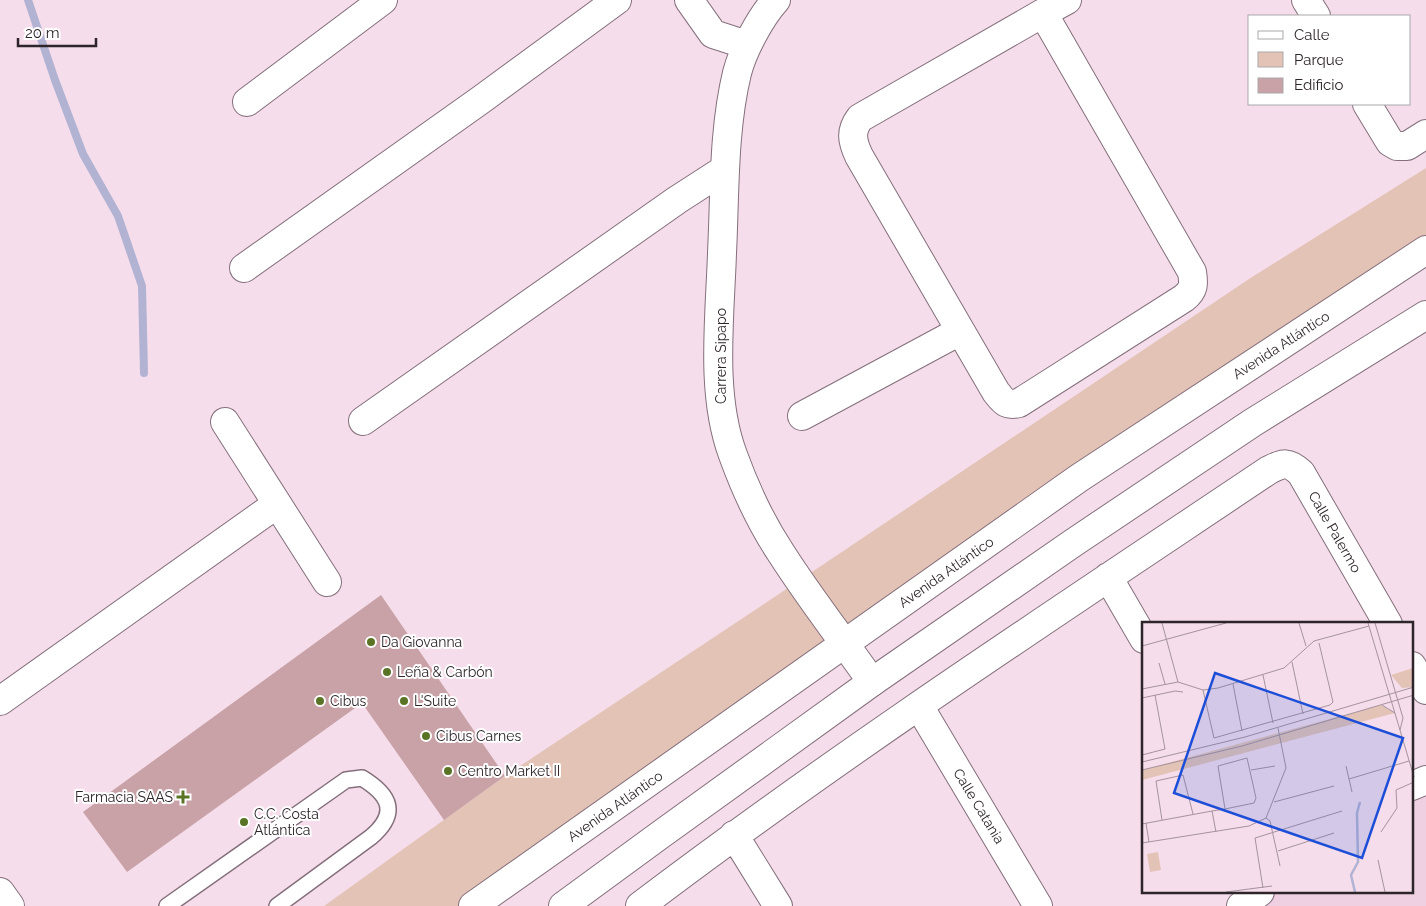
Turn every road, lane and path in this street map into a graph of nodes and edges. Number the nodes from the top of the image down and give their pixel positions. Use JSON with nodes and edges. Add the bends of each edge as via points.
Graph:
{"nodes":[{"id":1,"x":382,"y":0,"type":"edge"},
{"id":2,"x":617,"y":0,"type":"edge"},
{"id":3,"x":688,"y":0,"type":"edge"},
{"id":4,"x":776,"y":0,"type":"edge"},
{"id":5,"x":1067,"y":0,"type":"edge"},
{"id":6,"x":1306,"y":0,"type":"edge"},
{"id":7,"x":1044,"y":13,"type":"junction"},
{"id":8,"x":1315,"y":15,"type":"edge"},
{"id":9,"x":747,"y":45,"type":"junction"},
{"id":10,"x":247,"y":102,"type":"dead end"},
{"id":11,"x":1369,"y":105,"type":"edge"},
{"id":12,"x":1426,"y":134,"type":"edge"},
{"id":13,"x":725,"y":169,"type":"junction"},
{"id":14,"x":1426,"y":250,"type":"edge"},
{"id":15,"x":244,"y":268,"type":"dead end"},
{"id":16,"x":1426,"y":315,"type":"edge"},
{"id":17,"x":960,"y":331,"type":"junction"},
{"id":18,"x":802,"y":416,"type":"dead end"},
{"id":19,"x":363,"y":421,"type":"dead end"},
{"id":20,"x":225,"y":422,"type":"dead end"},
{"id":21,"x":278,"y":504,"type":"junction"},
{"id":22,"x":1108,"y":577,"type":"junction"},
{"id":23,"x":327,"y":582,"type":"dead end"},
{"id":24,"x":1387,"y":622,"type":"edge"},
{"id":25,"x":1142,"y":636,"type":"edge"},
{"id":26,"x":845,"y":644,"type":"junction"},
{"id":27,"x":1414,"y":669,"type":"edge"},
{"id":28,"x":872,"y":682,"type":"junction"},
{"id":29,"x":1426,"y":690,"type":"edge"},
{"id":30,"x":0,"y":701,"type":"edge"},
{"id":31,"x":919,"y":706,"type":"junction"},
{"id":32,"x":1426,"y":780,"type":"edge"},
{"id":33,"x":1414,"y":785,"type":"edge"},
{"id":34,"x":734,"y":835,"type":"junction"},
{"id":35,"x":0,"y":892,"type":"edge"},
{"id":36,"x":1257,"y":894,"type":"edge"},
{"id":37,"x":10,"y":906,"type":"edge"},
{"id":38,"x":167,"y":906,"type":"edge"},
{"id":39,"x":277,"y":906,"type":"edge"},
{"id":40,"x":473,"y":906,"type":"edge"},
{"id":41,"x":564,"y":906,"type":"edge"},
{"id":42,"x":640,"y":906,"type":"edge"},
{"id":43,"x":778,"y":906,"type":"edge"},
{"id":44,"x":1038,"y":906,"type":"edge"},
{"id":45,"x":1241,"y":906,"type":"edge"}],
"edges":[{"from":1,"to":10,"type":"street"},
{"from":2,"to":15,"type":"street"},
{"from":3,"to":9,"type":"street","via":[[712,34]]},
{"from":4,"to":9,"type":"street","name":"Carrera Sipapo"},
{"from":5,"to":7,"type":"street"},
{"from":6,"to":8,"type":"street"},
{"from":7,"to":17,"type":"street","via":[[860,118],[854,125],[853,144],[858,156]]},
{"from":7,"to":17,"type":"street","via":[[1192,272],[1192,292],[1019,403],[1011,405],[996,392]]},
{"from":9,"to":13,"type":"street","name":"Carrera Sipapo","via":[[732,100]]},
{"from":11,"to":12,"type":"street","via":[[1390,142],[1397,146],[1407,146]]},
{"from":13,"to":19,"type":"street"},
{"from":13,"to":26,"type":"street","name":"Carrera Sipapo","via":[[719,360],[720,407],[725,431],[746,487],[780,552]]},
{"from":14,"to":26,"type":"street","name":"Avenida Atlántico","via":[[1079,478]]},
{"from":16,"to":28,"type":"street","via":[[1252,423]]},
{"from":17,"to":18,"type":"street"},
{"from":20,"to":21,"type":"street"},
{"from":21,"to":23,"type":"street"},
{"from":21,"to":30,"type":"street"},
{"from":22,"to":24,"type":"street","name":"Calle Palermo","via":[[1269,470],[1282,464],[1293,465],[1301,473]]},
{"from":22,"to":25,"type":"street"},
{"from":22,"to":31,"type":"street"},
{"from":26,"to":28,"type":"street","name":"Carrera Sipapo"},
{"from":26,"to":40,"type":"street","name":"Avenida Atlántico"},
{"from":27,"to":29,"type":"street"},
{"from":28,"to":41,"type":"street"},
{"from":31,"to":34,"type":"street"},
{"from":31,"to":44,"type":"street","name":"Calle Catania"},
{"from":32,"to":33,"type":"street"},
{"from":34,"to":42,"type":"street"},
{"from":34,"to":43,"type":"street"},
{"from":35,"to":37,"type":"street"},
{"from":36,"to":45,"type":"street"},
{"from":38,"to":39,"type":"lane","via":[[346,780],[362,778],[375,786],[386,800],[389,814],[383,827]]}]}
